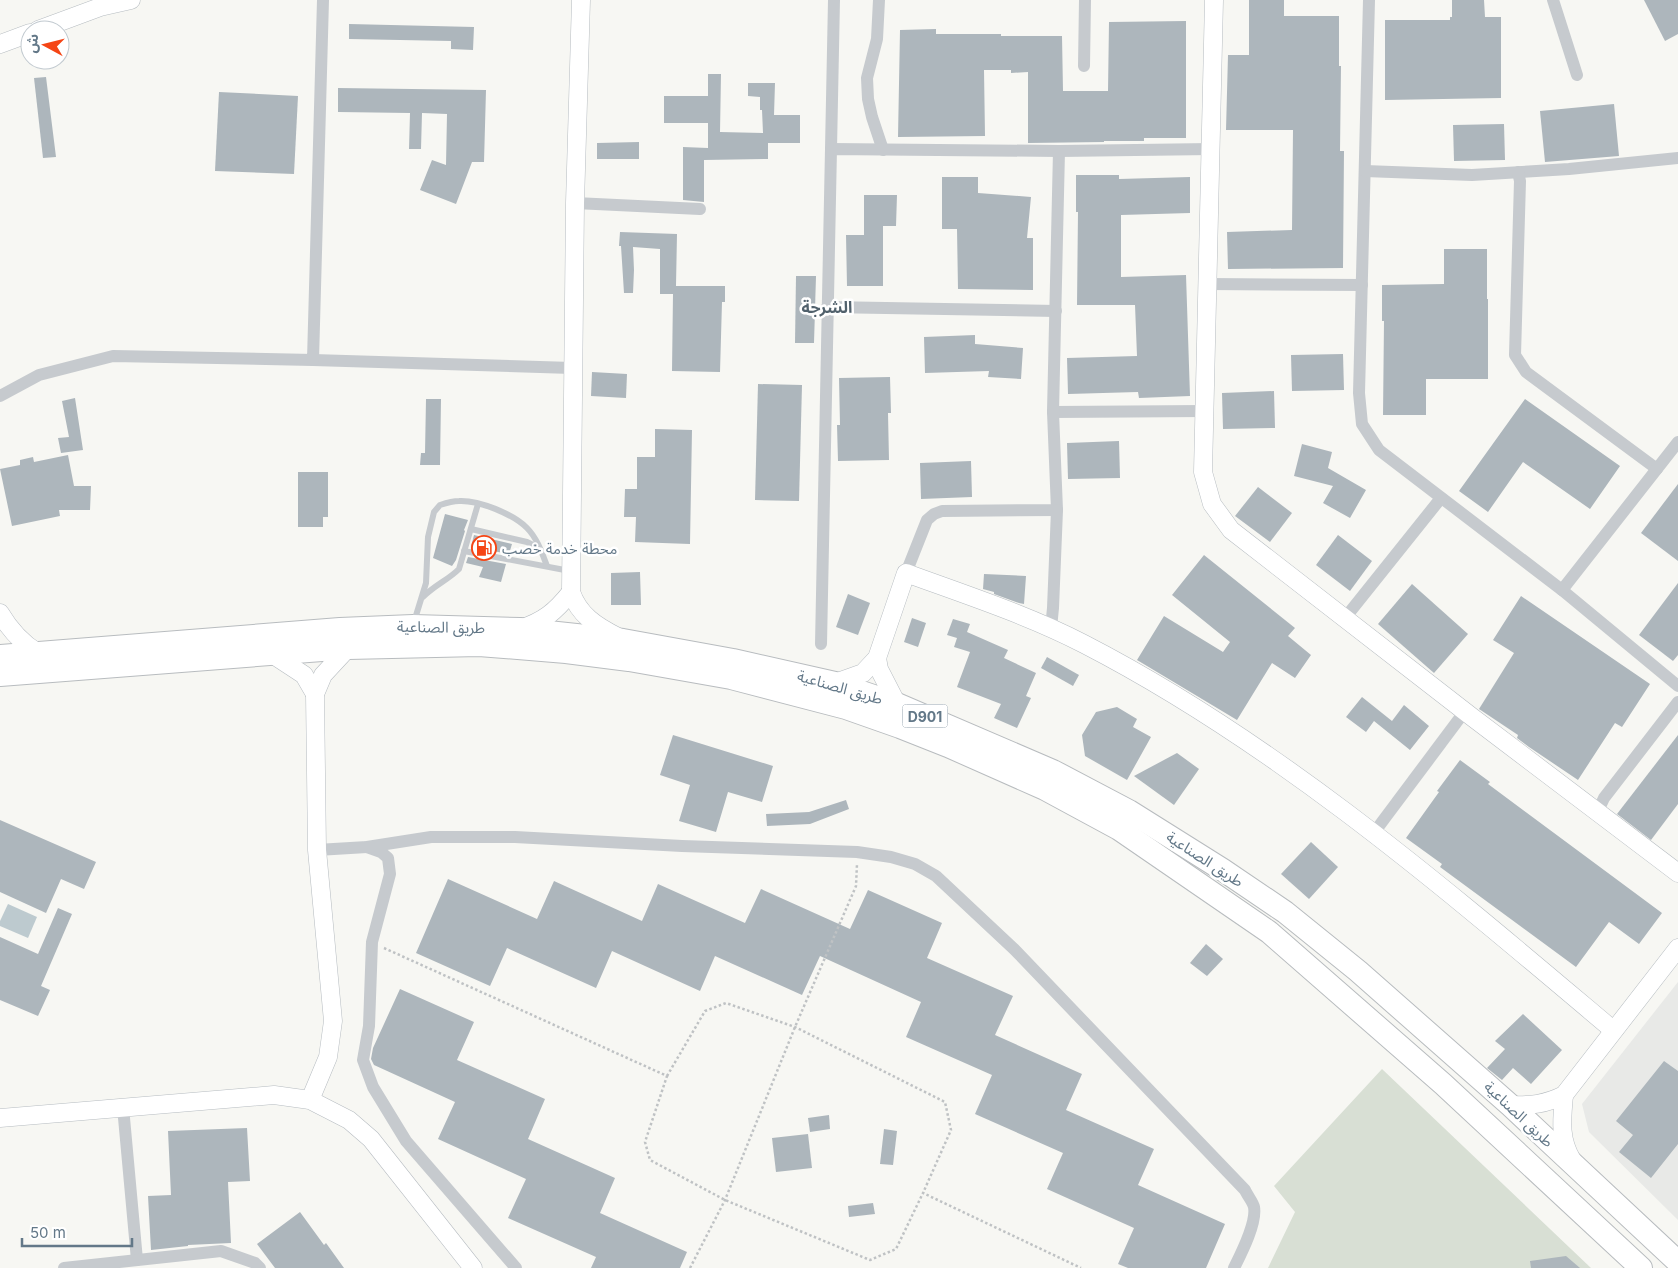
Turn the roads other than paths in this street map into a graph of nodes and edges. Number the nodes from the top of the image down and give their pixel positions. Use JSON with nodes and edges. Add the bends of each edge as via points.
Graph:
{"nodes":[{"id":1,"x":131,"y":0,"type":"edge"},
{"id":2,"x":323,"y":0,"type":"edge"},
{"id":3,"x":581,"y":0,"type":"edge"},
{"id":4,"x":834,"y":0,"type":"edge"},
{"id":5,"x":879,"y":0,"type":"edge"},
{"id":6,"x":1085,"y":0,"type":"edge"},
{"id":7,"x":1214,"y":0,"type":"edge"},
{"id":8,"x":1369,"y":0,"type":"edge"},
{"id":9,"x":1553,"y":0,"type":"edge"},
{"id":10,"x":66,"y":20,"type":"edge"},
{"id":11,"x":20,"y":37,"type":"edge"},
{"id":12,"x":0,"y":44,"type":"edge"},
{"id":13,"x":1084,"y":66,"type":"dead end"},
{"id":14,"x":1577,"y":75,"type":"dead end"},
{"id":15,"x":831,"y":148,"type":"junction"},
{"id":16,"x":1212,"y":149,"type":"junction"},
{"id":17,"x":883,"y":150,"type":"junction"},
{"id":18,"x":1059,"y":151,"type":"junction"},
{"id":19,"x":1678,"y":158,"type":"edge"},
{"id":20,"x":1365,"y":171,"type":"junction"},
{"id":21,"x":1518,"y":172,"type":"junction"},
{"id":22,"x":575,"y":203,"type":"junction"},
{"id":23,"x":700,"y":209,"type":"dead end"},
{"id":24,"x":1209,"y":284,"type":"junction"},
{"id":25,"x":1362,"y":285,"type":"junction"},
{"id":26,"x":828,"y":307,"type":"junction"},
{"id":27,"x":1056,"y":311,"type":"junction"},
{"id":28,"x":313,"y":360,"type":"junction"},
{"id":29,"x":572,"y":368,"type":"junction"},
{"id":30,"x":0,"y":396,"type":"edge"},
{"id":31,"x":1205,"y":411,"type":"junction"},
{"id":32,"x":1053,"y":412,"type":"junction"},
{"id":33,"x":1678,"y":442,"type":"edge"},
{"id":34,"x":1657,"y":469,"type":"junction"},
{"id":35,"x":1441,"y":498,"type":"junction"},
{"id":36,"x":478,"y":504,"type":"junction"},
{"id":37,"x":1057,"y":510,"type":"junction"},
{"id":38,"x":471,"y":529,"type":"junction"},
{"id":39,"x":540,"y":548,"type":"junction"},
{"id":40,"x":464,"y":551,"type":"junction"},
{"id":41,"x":547,"y":566,"type":"junction"},
{"id":42,"x":571,"y":571,"type":"junction"},
{"id":43,"x":906,"y":573,"type":"junction"},
{"id":44,"x":1562,"y":590,"type":"junction"},
{"id":45,"x":571,"y":592,"type":"junction"},
{"id":46,"x":421,"y":600,"type":"junction"},
{"id":47,"x":0,"y":613,"type":"edge"},
{"id":48,"x":1345,"y":618,"type":"junction"},
{"id":49,"x":413,"y":626,"type":"junction"},
{"id":50,"x":1051,"y":628,"type":"junction"},
{"id":51,"x":520,"y":629,"type":"junction"},
{"id":52,"x":623,"y":640,"type":"junction"},
{"id":53,"x":821,"y":644,"type":"dead end"},
{"id":54,"x":348,"y":648,"type":"junction"},
{"id":55,"x":38,"y":653,"type":"junction"},
{"id":56,"x":272,"y":654,"type":"junction"},
{"id":57,"x":0,"y":656,"type":"edge"},
{"id":58,"x":877,"y":658,"type":"junction"},
{"id":59,"x":0,"y":675,"type":"edge"},
{"id":60,"x":835,"y":683,"type":"junction"},
{"id":61,"x":1678,"y":686,"type":"edge"},
{"id":62,"x":315,"y":694,"type":"junction"},
{"id":63,"x":1678,"y":702,"type":"edge"},
{"id":64,"x":898,"y":704,"type":"junction"},
{"id":65,"x":1465,"y":711,"type":"junction"},
{"id":66,"x":1598,"y":811,"type":"junction"},
{"id":67,"x":1373,"y":834,"type":"junction"},
{"id":68,"x":367,"y":847,"type":"junction"},
{"id":69,"x":317,"y":850,"type":"junction"},
{"id":70,"x":1678,"y":873,"type":"edge"},
{"id":71,"x":1678,"y":948,"type":"edge"},
{"id":72,"x":1613,"y":1030,"type":"junction"},
{"id":73,"x":1564,"y":1095,"type":"junction"},
{"id":74,"x":310,"y":1100,"type":"junction"},
{"id":75,"x":1510,"y":1105,"type":"junction"},
{"id":76,"x":123,"y":1107,"type":"junction"},
{"id":77,"x":0,"y":1118,"type":"edge"},
{"id":78,"x":1575,"y":1166,"type":"junction"},
{"id":79,"x":137,"y":1260,"type":"junction"},
{"id":80,"x":1678,"y":1262,"type":"edge"},
{"id":81,"x":64,"y":1268,"type":"edge"},
{"id":82,"x":260,"y":1268,"type":"edge"},
{"id":83,"x":473,"y":1268,"type":"edge"},
{"id":84,"x":516,"y":1268,"type":"edge"},
{"id":85,"x":1234,"y":1268,"type":"edge"},
{"id":86,"x":1641,"y":1268,"type":"edge"}],
"edges":[{"from":1,"to":10,"type":"street"},
{"from":2,"to":28,"type":"street"},
{"from":3,"to":22,"type":"street"},
{"from":4,"to":15,"type":"street"},
{"from":5,"to":17,"type":"street","via":[[877,39],[867,78],[872,117]]},
{"from":6,"to":13,"type":"street"},
{"from":7,"to":16,"type":"street"},
{"from":8,"to":20,"type":"street"},
{"from":9,"to":14,"type":"street"},
{"from":11,"to":12,"type":"street"},
{"from":15,"to":17,"type":"street"},
{"from":15,"to":26,"type":"street"},
{"from":16,"to":18,"type":"street"},
{"from":16,"to":24,"type":"street"},
{"from":17,"to":18,"type":"street"},
{"from":18,"to":27,"type":"street"},
{"from":19,"to":21,"type":"street"},
{"from":20,"to":21,"type":"street","via":[[1472,175]]},
{"from":20,"to":25,"type":"street"},
{"from":21,"to":34,"type":"street","via":[[1515,355],[1526,372]]},
{"from":22,"to":23,"type":"street"},
{"from":22,"to":29,"type":"street"},
{"from":24,"to":25,"type":"street"},
{"from":24,"to":31,"type":"street"},
{"from":25,"to":35,"type":"street","via":[[1359,393],[1362,424],[1379,450]]},
{"from":26,"to":27,"type":"street"},
{"from":26,"to":53,"type":"street"},
{"from":27,"to":32,"type":"street"},
{"from":28,"to":29,"type":"street"},
{"from":28,"to":30,"type":"street","via":[[113,356],[39,375]]},
{"from":29,"to":42,"type":"street"},
{"from":31,"to":32,"type":"street"},
{"from":31,"to":48,"type":"street","via":[[1204,472],[1212,504],[1231,530]]},
{"from":32,"to":37,"type":"street"},
{"from":33,"to":34,"type":"street"},
{"from":34,"to":44,"type":"street"},
{"from":35,"to":44,"type":"street"},
{"from":35,"to":48,"type":"street"},
{"from":36,"to":38,"type":"lane"},
{"from":36,"to":39,"type":"lane","via":[[501,511],[520,522],[528,528]]},
{"from":36,"to":46,"type":"lane","via":[[458,501],[440,505],[434,512],[428,537],[426,584]]},
{"from":37,"to":43,"type":"street","via":[[942,511],[934,514],[927,520]]},
{"from":37,"to":50,"type":"street"},
{"from":38,"to":39,"type":"lane"},
{"from":38,"to":40,"type":"lane"},
{"from":39,"to":41,"type":"lane"},
{"from":40,"to":41,"type":"lane"},
{"from":40,"to":46,"type":"lane","via":[[459,569]]},
{"from":41,"to":42,"type":"lane"},
{"from":42,"to":45,"type":"street"},
{"from":43,"to":50,"type":"street"},
{"from":43,"to":58,"type":"street"},
{"from":44,"to":61,"type":"street"},
{"from":45,"to":51,"type":"street","via":[[549,616]]},
{"from":45,"to":52,"type":"street","via":[[583,614]]},
{"from":46,"to":49,"type":"lane"},
{"from":47,"to":55,"type":"street","via":[[20,640]]},
{"from":48,"to":65,"type":"street"},
{"from":49,"to":51,"type":"highway","name":"طريق الصناعية","number":"D901"},
{"from":49,"to":55,"type":"highway","name":"طريق الصناعية","number":"D901"},
{"from":50,"to":67,"type":"street","via":[[1197,708]]},
{"from":51,"to":52,"type":"highway","name":"طريق الصناعية","number":"D901"},
{"from":52,"to":60,"type":"highway","name":"طريق الصناعية","number":"D901"},
{"from":54,"to":56,"type":"highway","name":"طريق الصناعية","number":"D901"},
{"from":54,"to":62,"type":"street","via":[[323,675]]},
{"from":54,"to":86,"type":"highway","name":"طريق الصناعية","number":"D901","via":[[480,645],[620,659],[731,678],[846,708],[900,727],[1045,789],[1119,829],[1269,932],[1443,1084]]},
{"from":55,"to":57,"type":"highway","name":"طريق الصناعية","number":"D901"},
{"from":56,"to":59,"type":"highway","name":"طريق الصناعية","number":"D901"},
{"from":56,"to":62,"type":"street","via":[[304,675]]},
{"from":58,"to":60,"type":"street","via":[[863,673]]},
{"from":58,"to":64,"type":"street","via":[[879,669]]},
{"from":60,"to":64,"type":"highway","name":"طريق الصناعية","number":"D901"},
{"from":62,"to":69,"type":"street"},
{"from":63,"to":66,"type":"street","via":[[1604,798]]},
{"from":64,"to":75,"type":"highway","name":"طريق الصناعية","number":"D901","via":[[1053,771],[1129,811],[1223,870],[1285,912],[1358,971]]},
{"from":65,"to":66,"type":"street"},
{"from":65,"to":67,"type":"street"},
{"from":66,"to":70,"type":"street"},
{"from":67,"to":72,"type":"street"},
{"from":68,"to":69,"type":"street"},
{"from":68,"to":84,"type":"street","via":[[388,858],[390,874],[372,942],[369,1026],[363,1060],[373,1088],[406,1141]]},
{"from":68,"to":85,"type":"street","via":[[431,837],[515,836],[857,852],[915,864],[936,876],[1014,949],[1245,1190],[1254,1207],[1252,1224]]},
{"from":69,"to":74,"type":"street","via":[[333,1021],[328,1057]]},
{"from":71,"to":72,"type":"street"},
{"from":72,"to":73,"type":"street"},
{"from":73,"to":75,"type":"street","via":[[1542,1104]]},
{"from":73,"to":78,"type":"street","via":[[1562,1134]]},
{"from":74,"to":76,"type":"street","via":[[274,1095]]},
{"from":74,"to":83,"type":"street","via":[[349,1120],[371,1139]]},
{"from":75,"to":78,"type":"highway","name":"طريق الصناعية","number":"D901"},
{"from":76,"to":77,"type":"street"},
{"from":76,"to":79,"type":"street"},
{"from":78,"to":80,"type":"highway","name":"طريق الصناعية","number":"D901"},
{"from":79,"to":81,"type":"street"},
{"from":79,"to":82,"type":"street","via":[[221,1251],[255,1262]]}]}
